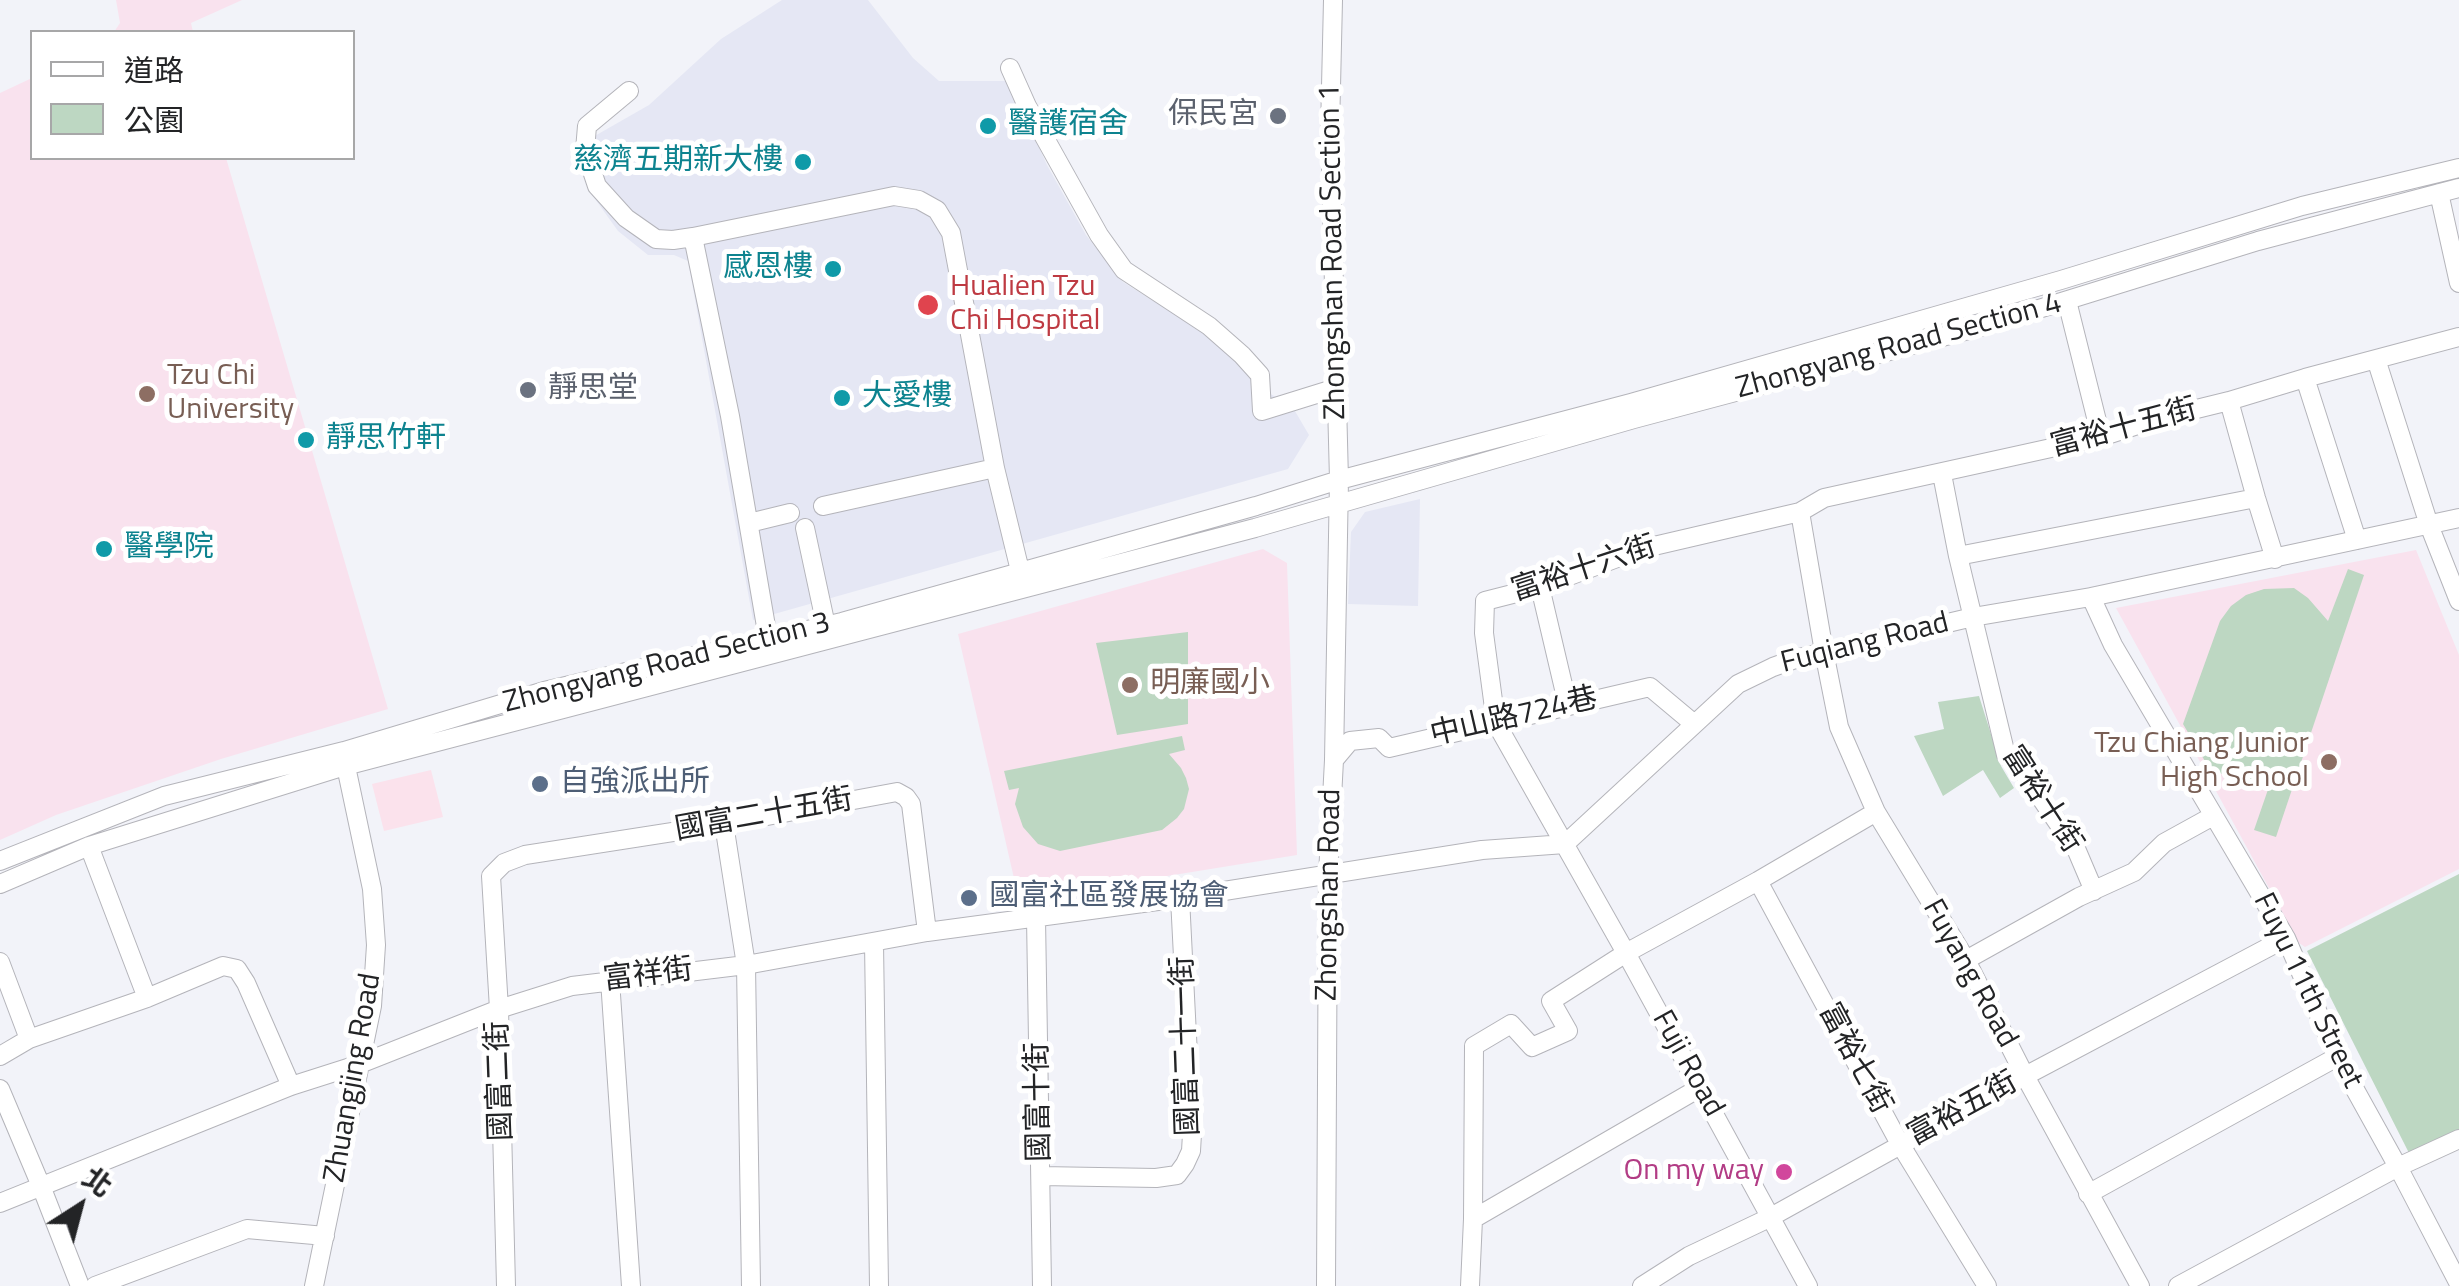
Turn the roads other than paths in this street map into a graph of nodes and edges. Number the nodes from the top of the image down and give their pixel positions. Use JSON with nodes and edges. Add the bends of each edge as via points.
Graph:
{"nodes":[{"id":1,"x":1333,"y":0,"type":"edge"},
{"id":2,"x":1010,"y":68,"type":"dead end"},
{"id":3,"x":629,"y":90,"type":"dead end"},
{"id":4,"x":2459,"y":168,"type":"edge"},
{"id":5,"x":2459,"y":188,"type":"edge"},
{"id":6,"x":2439,"y":193,"type":"junction"},
{"id":7,"x":692,"y":238,"type":"junction"},
{"id":8,"x":2459,"y":284,"type":"edge"},
{"id":9,"x":2066,"y":301,"type":"junction"},
{"id":10,"x":2459,"y":337,"type":"edge"},
{"id":11,"x":2376,"y":359,"type":"junction"},
{"id":12,"x":2305,"y":378,"type":"junction"},
{"id":13,"x":1336,"y":388,"type":"junction"},
{"id":14,"x":2229,"y":401,"type":"junction"},
{"id":15,"x":2101,"y":437,"type":"junction"},
{"id":16,"x":995,"y":468,"type":"junction"},
{"id":17,"x":1942,"y":474,"type":"junction"},
{"id":18,"x":1339,"y":480,"type":"junction"},
{"id":19,"x":2256,"y":498,"type":"junction"},
{"id":20,"x":1338,"y":503,"type":"junction"},
{"id":21,"x":823,"y":506,"type":"dead end"},
{"id":22,"x":790,"y":512,"type":"dead end"},
{"id":23,"x":1800,"y":512,"type":"junction"},
{"id":24,"x":2459,"y":518,"type":"edge"},
{"id":25,"x":749,"y":523,"type":"junction"},
{"id":26,"x":2429,"y":525,"type":"junction"},
{"id":27,"x":805,"y":528,"type":"dead end"},
{"id":28,"x":2356,"y":540,"type":"junction"},
{"id":29,"x":1958,"y":556,"type":"junction"},
{"id":30,"x":2275,"y":559,"type":"junction"},
{"id":31,"x":1022,"y":581,"type":"junction"},
{"id":32,"x":1540,"y":587,"type":"junction"},
{"id":33,"x":2090,"y":597,"type":"junction"},
{"id":34,"x":2459,"y":602,"type":"edge"},
{"id":35,"x":1973,"y":617,"type":"junction"},
{"id":36,"x":827,"y":633,"type":"junction"},
{"id":37,"x":768,"y":638,"type":"junction"},
{"id":38,"x":1824,"y":652,"type":"junction"},
{"id":39,"x":1568,"y":706,"type":"junction"},
{"id":40,"x":1496,"y":723,"type":"junction"},
{"id":41,"x":1693,"y":723,"type":"junction"},
{"id":42,"x":344,"y":758,"type":"junction"},
{"id":43,"x":1334,"y":760,"type":"junction"},
{"id":44,"x":1876,"y":812,"type":"junction"},
{"id":45,"x":2214,"y":816,"type":"junction"},
{"id":46,"x":724,"y":824,"type":"junction"},
{"id":47,"x":1565,"y":844,"type":"junction"},
{"id":48,"x":89,"y":846,"type":"junction"},
{"id":49,"x":0,"y":861,"type":"edge"},
{"id":50,"x":1328,"y":875,"type":"junction"},
{"id":51,"x":491,"y":876,"type":"joint"},
{"id":52,"x":1758,"y":881,"type":"junction"},
{"id":53,"x":0,"y":884,"type":"edge"},
{"id":54,"x":2094,"y":891,"type":"junction"},
{"id":55,"x":1180,"y":898,"type":"junction"},
{"id":56,"x":1036,"y":918,"type":"junction"},
{"id":57,"x":927,"y":932,"type":"junction"},
{"id":58,"x":2286,"y":938,"type":"junction"},
{"id":59,"x":874,"y":943,"type":"junction"},
{"id":60,"x":1626,"y":953,"type":"junction"},
{"id":61,"x":1966,"y":960,"type":"junction"},
{"id":62,"x":0,"y":962,"type":"edge"},
{"id":63,"x":746,"y":966,"type":"junction"},
{"id":64,"x":610,"y":980,"type":"junction"},
{"id":65,"x":147,"y":998,"type":"junction"},
{"id":66,"x":499,"y":1009,"type":"junction"},
{"id":67,"x":29,"y":1039,"type":"junction"},
{"id":68,"x":0,"y":1056,"type":"edge"},
{"id":69,"x":2337,"y":1058,"type":"junction"},
{"id":70,"x":360,"y":1064,"type":"junction"},
{"id":71,"x":2024,"y":1076,"type":"junction"},
{"id":72,"x":291,"y":1086,"type":"junction"},
{"id":73,"x":1701,"y":1087,"type":"junction"},
{"id":74,"x":0,"y":1089,"type":"edge"},
{"id":75,"x":2459,"y":1139,"type":"edge"},
{"id":76,"x":1900,"y":1144,"type":"junction"},
{"id":77,"x":2398,"y":1168,"type":"junction"},
{"id":78,"x":1041,"y":1176,"type":"junction"},
{"id":79,"x":41,"y":1186,"type":"junction"},
{"id":80,"x":2088,"y":1194,"type":"junction"},
{"id":81,"x":0,"y":1204,"type":"edge"},
{"id":82,"x":1769,"y":1218,"type":"junction"},
{"id":83,"x":1473,"y":1219,"type":"junction"},
{"id":84,"x":325,"y":1236,"type":"junction"},
{"id":85,"x":2459,"y":1284,"type":"edge"},
{"id":86,"x":80,"y":1286,"type":"edge"},
{"id":87,"x":95,"y":1286,"type":"edge"},
{"id":88,"x":314,"y":1286,"type":"edge"},
{"id":89,"x":506,"y":1286,"type":"edge"},
{"id":90,"x":632,"y":1286,"type":"edge"},
{"id":91,"x":751,"y":1286,"type":"edge"},
{"id":92,"x":879,"y":1286,"type":"edge"},
{"id":93,"x":1042,"y":1286,"type":"edge"},
{"id":94,"x":1326,"y":1286,"type":"edge"},
{"id":95,"x":1470,"y":1286,"type":"edge"},
{"id":96,"x":1642,"y":1286,"type":"edge"},
{"id":97,"x":1808,"y":1286,"type":"edge"},
{"id":98,"x":1986,"y":1286,"type":"edge"},
{"id":99,"x":2140,"y":1286,"type":"edge"},
{"id":100,"x":2178,"y":1286,"type":"edge"}],
"edges":[{"from":1,"to":13,"type":"street","name":"Zhongshan Road Section 1"},
{"from":2,"to":13,"type":"street","via":[[1124,270],[1242,354],[1260,376],[1262,412]]},
{"from":3,"to":7,"type":"street","via":[[587,126],[585,150],[597,186],[656,238]]},
{"from":4,"to":18,"type":"street","name":"Zhongyang Road Section 4","via":[[2302,206],[1650,398]]},
{"from":5,"to":6,"type":"street","name":"Zhongyang Road Section 4"},
{"from":6,"to":8,"type":"street"},
{"from":6,"to":9,"type":"street","name":"Zhongyang Road Section 4"},
{"from":7,"to":16,"type":"street","via":[[894,196],[937,210],[951,234]]},
{"from":7,"to":25,"type":"street"},
{"from":9,"to":15,"type":"street"},
{"from":9,"to":20,"type":"street","name":"Zhongyang Road Section 4"},
{"from":10,"to":11,"type":"street","name":"富裕十五街"},
{"from":11,"to":12,"type":"street","name":"富裕十五街"},
{"from":11,"to":26,"type":"street"},
{"from":12,"to":14,"type":"street","name":"富裕十五街"},
{"from":12,"to":28,"type":"street"},
{"from":13,"to":18,"type":"street","name":"Zhongshan Road Section 1"},
{"from":14,"to":15,"type":"street","name":"富裕十五街"},
{"from":14,"to":19,"type":"street"},
{"from":15,"to":17,"type":"street","name":"富裕十五街"},
{"from":16,"to":21,"type":"street"},
{"from":16,"to":31,"type":"street"},
{"from":17,"to":23,"type":"street","name":"富裕十五街","via":[[1824,498]]},
{"from":17,"to":29,"type":"street","name":"富裕十街"},
{"from":18,"to":20,"type":"street","name":"Zhongshan Road Section 1"},
{"from":18,"to":31,"type":"street","name":"Zhongyang Road Section 3"},
{"from":19,"to":29,"type":"street"},
{"from":19,"to":30,"type":"street"},
{"from":20,"to":31,"type":"street","name":"Zhongyang Road Section 3"},
{"from":20,"to":43,"type":"street","name":"Zhongshan Road"},
{"from":22,"to":25,"type":"street"},
{"from":23,"to":32,"type":"street","name":"富裕十六街","via":[[1640,549]]},
{"from":23,"to":38,"type":"street"},
{"from":24,"to":26,"type":"street","name":"Fuqiang Road"},
{"from":25,"to":37,"type":"street"},
{"from":26,"to":28,"type":"street","name":"Fuqiang Road"},
{"from":26,"to":34,"type":"street"},
{"from":27,"to":36,"type":"street"},
{"from":28,"to":30,"type":"street","name":"Fuqiang Road"},
{"from":29,"to":35,"type":"street","name":"富裕十街"},
{"from":30,"to":33,"type":"street","name":"Fuqiang Road"},
{"from":31,"to":36,"type":"street","name":"Zhongyang Road Section 3"},
{"from":32,"to":39,"type":"street"},
{"from":32,"to":40,"type":"street","name":"富裕十六街","via":[[1485,601]]},
{"from":33,"to":35,"type":"street","name":"Fuqiang Road"},
{"from":33,"to":45,"type":"street","name":"Fuyu 11th Street"},
{"from":35,"to":38,"type":"street","name":"Fuqiang Road"},
{"from":35,"to":54,"type":"street","name":"富裕十街","via":[[2006,754],[2077,851]]},
{"from":36,"to":37,"type":"street","name":"Zhongyang Road Section 3"},
{"from":36,"to":42,"type":"street","name":"Zhongyang Road Section 3"},
{"from":37,"to":42,"type":"street","name":"Zhongyang Road Section 3","via":[[544,691]]},
{"from":38,"to":41,"type":"street","name":"Fuqiang Road","via":[[1754,674]]},
{"from":38,"to":44,"type":"street","name":"Fuyang Road","via":[[1839,727]]},
{"from":39,"to":40,"type":"street","name":"中山路724巷"},
{"from":39,"to":41,"type":"street","name":"中山路724巷","via":[[1650,686]]},
{"from":40,"to":43,"type":"street","name":"中山路724巷","via":[[1388,748],[1379,738],[1350,741]]},
{"from":40,"to":47,"type":"street","name":"富裕十六街"},
{"from":41,"to":47,"type":"street","name":"Fuqiang Road"},
{"from":42,"to":48,"type":"street","name":"Zhongyang Road Section 3"},
{"from":42,"to":49,"type":"street","name":"Zhongyang Road Section 3","via":[[164,796]]},
{"from":42,"to":70,"type":"street","name":"Zhuangjing Road","via":[[372,888],[376,944]]},
{"from":43,"to":50,"type":"street","name":"Zhongshan Road"},
{"from":44,"to":52,"type":"street"},
{"from":44,"to":61,"type":"street","name":"Fuyang Road"},
{"from":45,"to":54,"type":"street","via":[[2164,842],[2134,872]]},
{"from":45,"to":58,"type":"street","name":"Fuyu 11th Street"},
{"from":46,"to":51,"type":"street","name":"國富二十五街","via":[[525,854]]},
{"from":46,"to":57,"type":"street","name":"國富二十五街","via":[[897,792],[911,804]]},
{"from":46,"to":63,"type":"street"},
{"from":47,"to":50,"type":"street"},
{"from":47,"to":60,"type":"street","name":"Fuji Road"},
{"from":48,"to":53,"type":"street","name":"Zhongyang Road Section 3"},
{"from":48,"to":65,"type":"street"},
{"from":50,"to":55,"type":"street","name":"富祥街"},
{"from":50,"to":94,"type":"street","name":"Zhongshan Road"},
{"from":51,"to":66,"type":"street","name":"國富二街"},
{"from":52,"to":60,"type":"street"},
{"from":52,"to":76,"type":"street","name":"富裕七街"},
{"from":54,"to":61,"type":"street"},
{"from":55,"to":56,"type":"street","name":"富祥街"},
{"from":55,"to":78,"type":"street","name":"國富二十一街","via":[[1192,1134],[1185,1164],[1177,1175],[1156,1178]]},
{"from":56,"to":57,"type":"street","name":"富祥街"},
{"from":56,"to":78,"type":"street","name":"國富十街"},
{"from":57,"to":59,"type":"street","name":"富祥街"},
{"from":58,"to":69,"type":"street","name":"Fuyu 11th Street"},
{"from":58,"to":71,"type":"street","name":"富裕五街"},
{"from":59,"to":63,"type":"street","name":"富祥街"},
{"from":59,"to":92,"type":"street"},
{"from":60,"to":73,"type":"street","name":"Fuji Road"},
{"from":60,"to":83,"type":"street","via":[[1552,1000],[1568,1031],[1532,1047],[1512,1024],[1474,1046]]},
{"from":61,"to":71,"type":"street","name":"Fuyang Road"},
{"from":62,"to":67,"type":"street"},
{"from":63,"to":64,"type":"street","name":"富祥街"},
{"from":63,"to":91,"type":"street"},
{"from":64,"to":66,"type":"street","name":"富祥街"},
{"from":64,"to":90,"type":"street"},
{"from":65,"to":67,"type":"street"},
{"from":65,"to":72,"type":"street","via":[[223,966],[237,969]]},
{"from":66,"to":70,"type":"street","name":"富祥街"},
{"from":66,"to":89,"type":"street","name":"國富二街"},
{"from":67,"to":68,"type":"street"},
{"from":69,"to":77,"type":"street","name":"Fuyu 11th Street"},
{"from":69,"to":80,"type":"street"},
{"from":70,"to":72,"type":"street","name":"富祥街"},
{"from":70,"to":84,"type":"street","name":"Zhuangjing Road"},
{"from":71,"to":76,"type":"street","name":"富裕五街"},
{"from":71,"to":80,"type":"street","name":"Fuyang Road"},
{"from":72,"to":79,"type":"street","name":"富祥街"},
{"from":73,"to":82,"type":"street","name":"Fuji Road"},
{"from":73,"to":83,"type":"street"},
{"from":74,"to":79,"type":"street"},
{"from":75,"to":77,"type":"street"},
{"from":76,"to":82,"type":"street","name":"富裕五街"},
{"from":76,"to":98,"type":"street","name":"富裕七街"},
{"from":77,"to":85,"type":"street","name":"Fuyu 11th Street"},
{"from":77,"to":100,"type":"street"},
{"from":78,"to":93,"type":"street","name":"國富十街"},
{"from":79,"to":81,"type":"street","name":"富祥街"},
{"from":79,"to":86,"type":"street"},
{"from":80,"to":99,"type":"street","name":"Fuyang Road"},
{"from":82,"to":96,"type":"street","name":"富裕五街"},
{"from":82,"to":97,"type":"street","name":"Fuji Road"},
{"from":83,"to":95,"type":"street"},
{"from":84,"to":87,"type":"street","via":[[248,1230]]},
{"from":84,"to":88,"type":"street","name":"Zhuangjing Road"}]}
